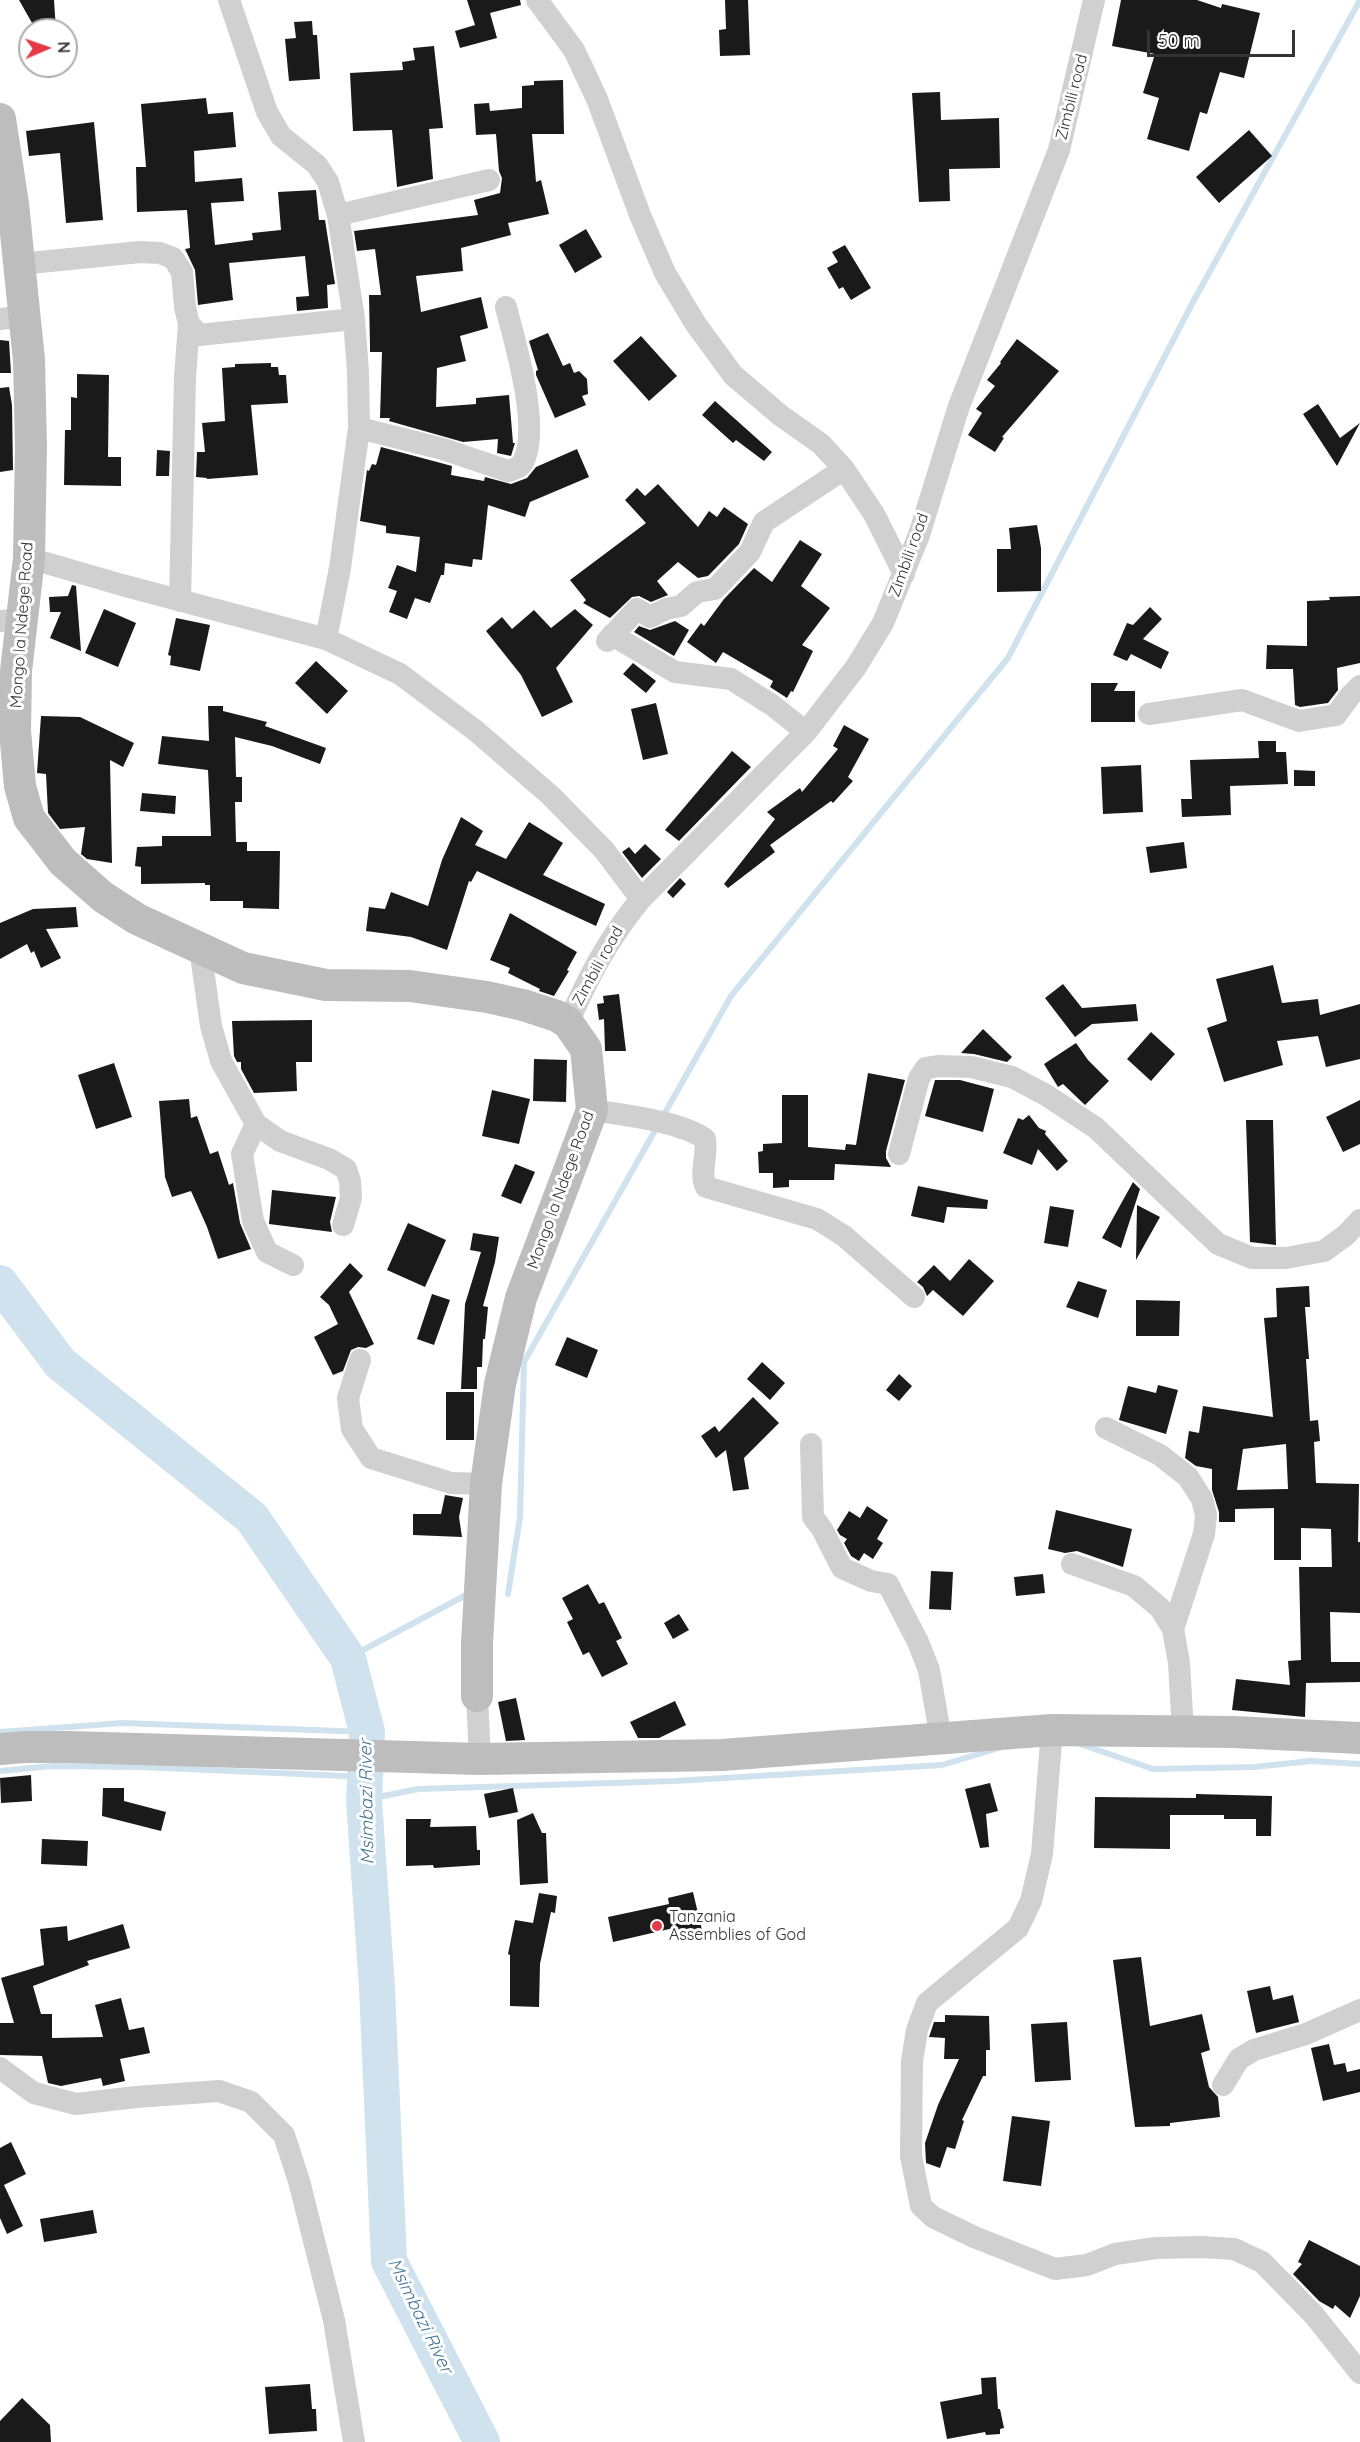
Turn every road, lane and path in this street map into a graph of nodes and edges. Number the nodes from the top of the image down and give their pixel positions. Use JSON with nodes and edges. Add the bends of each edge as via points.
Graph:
{"nodes":[{"id":1,"x":229,"y":0,"type":"edge"},
{"id":2,"x":537,"y":0,"type":"edge"},
{"id":3,"x":1094,"y":0,"type":"edge"},
{"id":4,"x":0,"y":119,"type":"edge"},
{"id":5,"x":489,"y":180,"type":"dead end"},
{"id":6,"x":338,"y":215,"type":"junction"},
{"id":7,"x":20,"y":264,"type":"junction"},
{"id":8,"x":506,"y":307,"type":"dead end"},
{"id":9,"x":12,"y":317,"type":"edge"},
{"id":10,"x":354,"y":319,"type":"junction"},
{"id":11,"x":189,"y":324,"type":"junction"},
{"id":12,"x":359,"y":428,"type":"junction"},
{"id":13,"x":844,"y":469,"type":"junction"},
{"id":14,"x":29,"y":558,"type":"junction"},
{"id":15,"x":904,"y":574,"type":"junction"},
{"id":16,"x":180,"y":601,"type":"junction"},
{"id":17,"x":12,"y":620,"type":"edge"},
{"id":18,"x":326,"y":639,"type":"junction"},
{"id":19,"x":1360,"y":686,"type":"edge"},
{"id":20,"x":1149,"y":714,"type":"dead end"},
{"id":21,"x":806,"y":732,"type":"junction"},
{"id":22,"x":641,"y":899,"type":"junction"},
{"id":23,"x":200,"y":948,"type":"junction"},
{"id":24,"x":568,"y":1023,"type":"junction"},
{"id":25,"x":592,"y":1110,"type":"junction"},
{"id":26,"x":256,"y":1124,"type":"junction"},
{"id":27,"x":899,"y":1154,"type":"dead end"},
{"id":28,"x":1360,"y":1220,"type":"edge"},
{"id":29,"x":343,"y":1225,"type":"dead end"},
{"id":30,"x":293,"y":1265,"type":"dead end"},
{"id":31,"x":914,"y":1297,"type":"dead end"},
{"id":32,"x":360,"y":1360,"type":"dead end"},
{"id":33,"x":1106,"y":1428,"type":"dead end"},
{"id":34,"x":811,"y":1444,"type":"dead end"},
{"id":35,"x":486,"y":1484,"type":"junction"},
{"id":36,"x":1072,"y":1564,"type":"dead end"},
{"id":37,"x":1173,"y":1629,"type":"junction"},
{"id":38,"x":477,"y":1696,"type":"joint"},
{"id":39,"x":1052,"y":1730,"type":"junction"},
{"id":40,"x":1183,"y":1731,"type":"junction"},
{"id":41,"x":940,"y":1738,"type":"junction"},
{"id":42,"x":1360,"y":1738,"type":"edge"},
{"id":43,"x":0,"y":1749,"type":"edge"},
{"id":44,"x":480,"y":1759,"type":"junction"},
{"id":45,"x":1360,"y":2010,"type":"edge"},
{"id":46,"x":0,"y":2068,"type":"edge"},
{"id":47,"x":1222,"y":2085,"type":"dead end"},
{"id":48,"x":1360,"y":2373,"type":"edge"},
{"id":49,"x":354,"y":2442,"type":"edge"}],
"edges":[{"from":1,"to":6,"type":"street","via":[[267,112],[281,136],[316,165],[328,182]]},
{"from":2,"to":13,"type":"street","via":[[574,50],[657,254],[695,323],[733,375],[780,416],[821,444]]},
{"from":3,"to":15,"type":"street","name":"Zimbili road","via":[[1059,150],[959,406]]},
{"from":4,"to":7,"type":"street","name":"Mongo la Ndege Road"},
{"from":5,"to":6,"type":"street"},
{"from":6,"to":10,"type":"street"},
{"from":7,"to":9,"type":"street","name":"Mongo la Ndege Road"},
{"from":7,"to":11,"type":"street","via":[[160,253],[173,258],[182,272]]},
{"from":8,"to":12,"type":"street","via":[[525,384],[529,422],[523,463],[516,469],[508,471]]},
{"from":9,"to":14,"type":"street","name":"Mongo la Ndege Road","via":[[30,400]]},
{"from":10,"to":11,"type":"street","via":[[215,335],[199,335]]},
{"from":10,"to":12,"type":"street"},
{"from":11,"to":16,"type":"street"},
{"from":12,"to":18,"type":"street"},
{"from":13,"to":15,"type":"street","via":[[874,514]]},
{"from":13,"to":21,"type":"street","via":[[764,522],[750,552],[715,589],[697,592],[681,606],[650,617],[637,609],[610,638],[675,672],[731,679]]},
{"from":14,"to":16,"type":"street"},
{"from":14,"to":17,"type":"street","name":"Mongo la Ndege Road"},
{"from":15,"to":21,"type":"street","name":"Zimbili road","via":[[867,650]]},
{"from":16,"to":18,"type":"street"},
{"from":17,"to":23,"type":"street","name":"Mongo la Ndege Road","via":[[15,731],[20,786],[29,818],[63,862],[103,897],[137,919]]},
{"from":18,"to":22,"type":"street","via":[[400,674],[476,731],[550,795],[604,850]]},
{"from":19,"to":20,"type":"street","via":[[1336,715],[1299,721],[1242,700]]},
{"from":21,"to":22,"type":"street","name":"Zimbili road"},
{"from":22,"to":24,"type":"street","name":"Zimbili road","via":[[617,927],[589,975]]},
{"from":23,"to":24,"type":"street","name":"Mongo la Ndege Road","via":[[243,968],[326,985],[410,986],[487,997],[549,1013]]},
{"from":23,"to":26,"type":"street","via":[[211,1026],[221,1060]]},
{"from":24,"to":25,"type":"street","name":"Mongo la Ndege Road","via":[[586,1049]]},
{"from":25,"to":31,"type":"street","via":[[697,1133],[705,1139],[707,1150],[702,1181],[706,1187],[817,1219],[844,1236]]},
{"from":25,"to":35,"type":"street","name":"Mongo la Ndege Road","via":[[521,1298],[500,1384]]},
{"from":26,"to":29,"type":"street","via":[[280,1141],[346,1169],[351,1198]]},
{"from":26,"to":30,"type":"street","via":[[242,1154],[254,1221],[267,1252]]},
{"from":27,"to":28,"type":"street","via":[[919,1078],[926,1068],[971,1067],[1012,1077],[1096,1128],[1218,1244],[1252,1258],[1286,1258],[1324,1251]]},
{"from":32,"to":35,"type":"street","via":[[348,1398],[352,1429],[371,1458],[451,1483]]},
{"from":33,"to":37,"type":"street","via":[[1160,1455],[1188,1477],[1202,1499],[1206,1515],[1204,1534]]},
{"from":34,"to":41,"type":"street","via":[[813,1517],[842,1568],[888,1584],[929,1670]]},
{"from":35,"to":38,"type":"street","name":"Mongo la Ndege Road"},
{"from":36,"to":37,"type":"street","via":[[1134,1586],[1160,1608]]},
{"from":37,"to":40,"type":"street"},
{"from":38,"to":44,"type":"street","name":"Mongo la Ndege Road"},
{"from":39,"to":40,"type":"street"},
{"from":39,"to":41,"type":"street"},
{"from":39,"to":48,"type":"street","via":[[1042,1854],[1027,1910],[1018,1928],[927,2003],[916,2030],[911,2156],[921,2206],[933,2217],[1055,2269],[1156,2248],[1234,2249],[1262,2262],[1314,2315]]},
{"from":40,"to":42,"type":"street"},
{"from":41,"to":44,"type":"street","via":[[722,1755]]},
{"from":43,"to":44,"type":"street","via":[[69,1747]]},
{"from":45,"to":47,"type":"street","via":[[1306,2034],[1254,2050],[1239,2059]]},
{"from":46,"to":49,"type":"street","via":[[34,2092],[76,2104],[219,2091],[251,2102],[284,2135],[334,2320]]}]}
